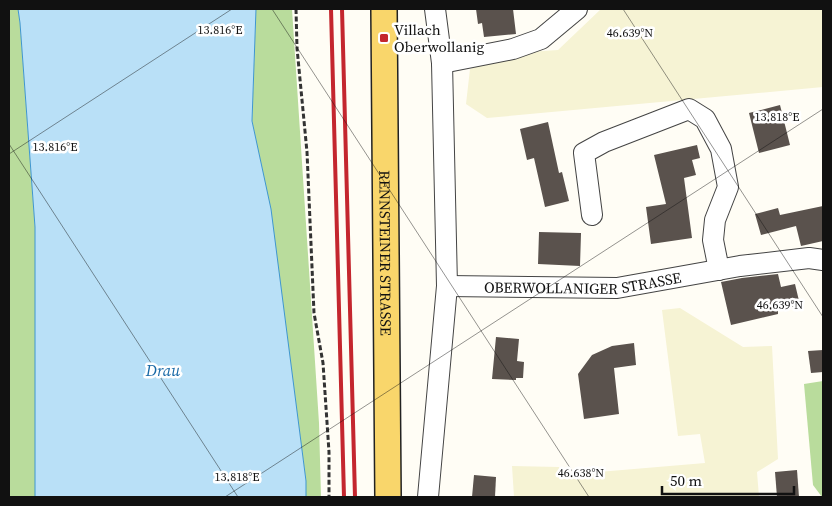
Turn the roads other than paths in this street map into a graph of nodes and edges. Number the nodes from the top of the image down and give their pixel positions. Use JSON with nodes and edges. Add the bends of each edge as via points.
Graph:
{"nodes":[{"id":1,"x":384,"y":9,"type":"edge"},
{"id":2,"x":435,"y":9,"type":"edge"},
{"id":3,"x":577,"y":9,"type":"edge"},
{"id":4,"x":442,"y":63,"type":"junction"},
{"id":5,"x":592,"y":214,"type":"dead end"},
{"id":6,"x":823,"y":260,"type":"edge"},
{"id":7,"x":719,"y":270,"type":"junction"},
{"id":8,"x":447,"y":286,"type":"junction"},
{"id":9,"x":388,"y":497,"type":"edge"},
{"id":10,"x":428,"y":497,"type":"edge"}],
"edges":[{"from":1,"to":9,"type":"main road","name":"RENNSTEINER STRASSE"},
{"from":2,"to":4,"type":"street"},
{"from":3,"to":4,"type":"street","via":[[541,39],[513,49]]},
{"from":4,"to":8,"type":"street"},
{"from":5,"to":7,"type":"street","via":[[584,153],[689,109],[705,119],[720,149],[728,188],[715,220],[713,240]]},
{"from":6,"to":7,"type":"street","name":"OBERWOLLANIGER STRASSE","via":[[809,258]]},
{"from":7,"to":8,"type":"street","name":"OBERWOLLANIGER STRASSE","via":[[617,288]]},
{"from":8,"to":10,"type":"street"}]}
